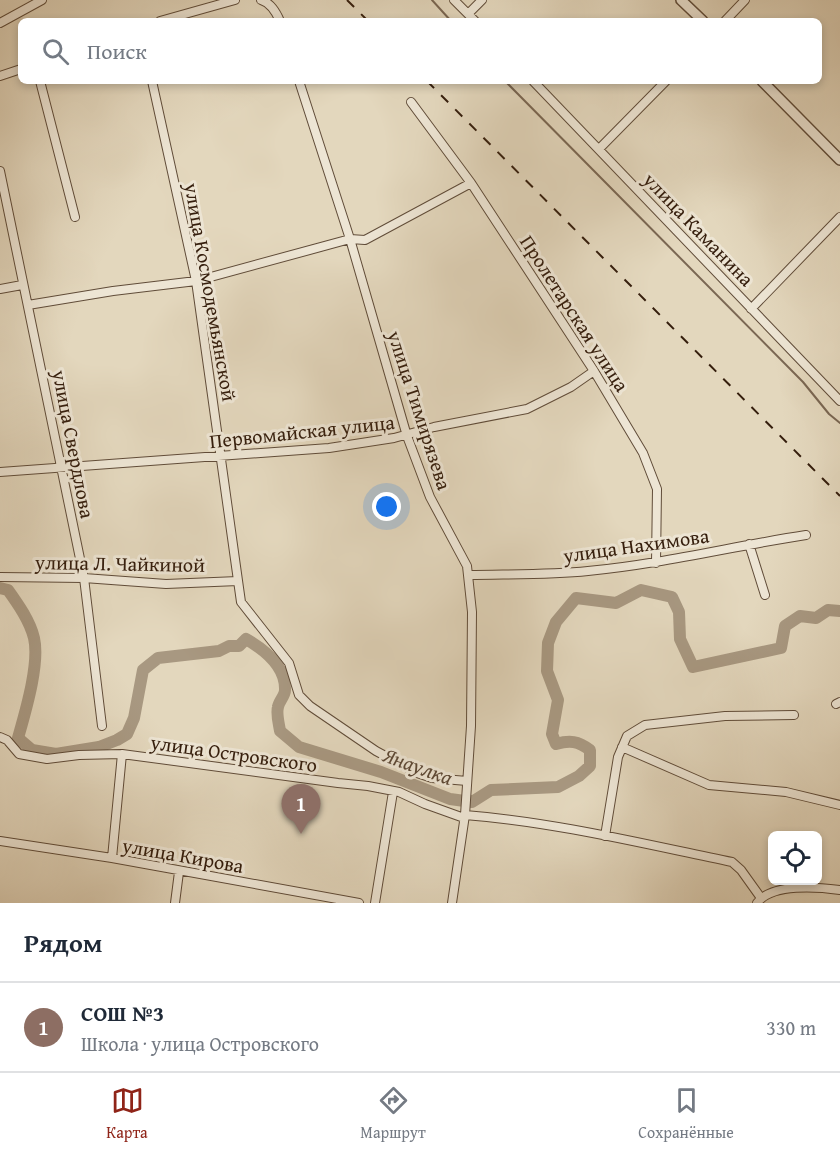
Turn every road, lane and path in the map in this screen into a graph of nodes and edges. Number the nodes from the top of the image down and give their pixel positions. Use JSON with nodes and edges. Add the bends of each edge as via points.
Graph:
{"nodes":[{"id":1,"x":42,"y":0,"type":"edge"},
{"id":2,"x":235,"y":0,"type":"edge"},
{"id":3,"x":261,"y":0,"type":"edge"},
{"id":4,"x":454,"y":0,"type":"edge"},
{"id":5,"x":482,"y":0,"type":"edge"},
{"id":6,"x":681,"y":0,"type":"edge"},
{"id":7,"x":745,"y":0,"type":"edge"},
{"id":8,"x":468,"y":14,"type":"junction"},
{"id":9,"x":171,"y":18,"type":"edge"},
{"id":10,"x":279,"y":18,"type":"edge"},
{"id":11,"x":472,"y":18,"type":"edge"},
{"id":12,"x":700,"y":18,"type":"edge"},
{"id":13,"x":728,"y":18,"type":"edge"},
{"id":14,"x":0,"y":23,"type":"edge"},
{"id":15,"x":18,"y":70,"type":"edge"},
{"id":16,"x":0,"y":76,"type":"edge"},
{"id":17,"x":41,"y":84,"type":"edge"},
{"id":18,"x":153,"y":84,"type":"edge"},
{"id":19,"x":300,"y":84,"type":"edge"},
{"id":20,"x":536,"y":84,"type":"edge"},
{"id":21,"x":663,"y":84,"type":"edge"},
{"id":22,"x":765,"y":84,"type":"edge"},
{"id":23,"x":411,"y":102,"type":"dead end"},
{"id":24,"x":599,"y":149,"type":"junction"},
{"id":25,"x":840,"y":160,"type":"edge"},
{"id":26,"x":0,"y":171,"type":"edge"},
{"id":27,"x":471,"y":183,"type":"junction"},
{"id":28,"x":75,"y":217,"type":"dead end"},
{"id":29,"x":840,"y":217,"type":"edge"},
{"id":30,"x":350,"y":239,"type":"junction"},
{"id":31,"x":196,"y":281,"type":"junction"},
{"id":32,"x":22,"y":285,"type":"junction"},
{"id":33,"x":0,"y":289,"type":"edge"},
{"id":34,"x":28,"y":305,"type":"junction"},
{"id":35,"x":751,"y":309,"type":"junction"},
{"id":36,"x":594,"y":371,"type":"junction"},
{"id":37,"x":840,"y":401,"type":"edge"},
{"id":38,"x":407,"y":436,"type":"junction"},
{"id":39,"x":222,"y":457,"type":"junction"},
{"id":40,"x":61,"y":467,"type":"junction"},
{"id":41,"x":0,"y":471,"type":"edge"},
{"id":42,"x":806,"y":535,"type":"dead end"},
{"id":43,"x":749,"y":544,"type":"junction"},
{"id":44,"x":656,"y":562,"type":"junction"},
{"id":45,"x":469,"y":575,"type":"junction"},
{"id":46,"x":0,"y":577,"type":"edge"},
{"id":47,"x":84,"y":578,"type":"junction"},
{"id":48,"x":238,"y":581,"type":"junction"},
{"id":49,"x":765,"y":595,"type":"dead end"},
{"id":50,"x":794,"y":715,"type":"dead end"},
{"id":51,"x":102,"y":726,"type":"dead end"},
{"id":52,"x":0,"y":737,"type":"edge"},
{"id":53,"x":622,"y":747,"type":"junction"},
{"id":54,"x":122,"y":754,"type":"junction"},
{"id":55,"x":466,"y":785,"type":"junction"},
{"id":56,"x":393,"y":792,"type":"junction"},
{"id":57,"x":840,"y":805,"type":"edge"},
{"id":58,"x":465,"y":813,"type":"junction"},
{"id":59,"x":605,"y":836,"type":"junction"},
{"id":60,"x":0,"y":841,"type":"edge"},
{"id":61,"x":111,"y":858,"type":"junction"},
{"id":62,"x":179,"y":872,"type":"junction"},
{"id":63,"x":840,"y":889,"type":"edge"},
{"id":64,"x":759,"y":901,"type":"edge"},
{"id":65,"x":175,"y":903,"type":"edge"},
{"id":66,"x":359,"y":903,"type":"edge"},
{"id":67,"x":375,"y":903,"type":"edge"},
{"id":68,"x":452,"y":903,"type":"edge"}],
"edges":[{"from":1,"to":14,"type":"street"},
{"from":2,"to":9,"type":"street"},
{"from":3,"to":10,"type":"street","via":[[275,10]]},
{"from":4,"to":8,"type":"street"},
{"from":5,"to":8,"type":"street"},
{"from":6,"to":12,"type":"street"},
{"from":7,"to":13,"type":"street"},
{"from":8,"to":11,"type":"street"},
{"from":15,"to":16,"type":"street"},
{"from":17,"to":28,"type":"street"},
{"from":18,"to":31,"type":"street","name":"улица Космодемьянской"},
{"from":19,"to":30,"type":"street","name":"улица Тимирязева"},
{"from":20,"to":24,"type":"street","name":"улица Каманина"},
{"from":21,"to":24,"type":"street"},
{"from":22,"to":25,"type":"street"},
{"from":23,"to":27,"type":"street","name":"Пролетарская улица"},
{"from":24,"to":35,"type":"street","name":"улица Каманина"},
{"from":26,"to":32,"type":"street","name":"улица Свердлова"},
{"from":27,"to":30,"type":"street","via":[[365,240]]},
{"from":27,"to":36,"type":"street","name":"Пролетарская улица"},
{"from":29,"to":35,"type":"street"},
{"from":30,"to":31,"type":"street"},
{"from":30,"to":38,"type":"street","name":"улица Тимирязева"},
{"from":31,"to":34,"type":"street"},
{"from":31,"to":39,"type":"street","name":"улица Космодемьянской"},
{"from":32,"to":33,"type":"street"},
{"from":32,"to":34,"type":"street","name":"улица Свердлова"},
{"from":34,"to":40,"type":"street","name":"улица Свердлова"},
{"from":35,"to":37,"type":"street","name":"улица Каманина"},
{"from":36,"to":38,"type":"street","name":"Первомайская улица","via":[[527,409]]},
{"from":36,"to":44,"type":"street","name":"Пролетарская улица","via":[[643,453],[657,489]]},
{"from":38,"to":39,"type":"street","name":"Первомайская улица","via":[[330,448]]},
{"from":38,"to":45,"type":"street","name":"улица Тимирязева","via":[[430,497]]},
{"from":39,"to":40,"type":"street","name":"Первомайская улица"},
{"from":39,"to":48,"type":"street","name":"улица Космодемьянской"},
{"from":40,"to":41,"type":"street","name":"Первомайская улица"},
{"from":40,"to":47,"type":"street","name":"улица Свердлова"},
{"from":42,"to":43,"type":"street","name":"улица Нахимова"},
{"from":43,"to":44,"type":"street","name":"улица Нахимова"},
{"from":43,"to":49,"type":"street"},
{"from":44,"to":45,"type":"street","name":"улица Нахимова","via":[[587,571]]},
{"from":45,"to":55,"type":"street","name":"улица Тимирязева","via":[[472,692]]},
{"from":46,"to":47,"type":"street","name":"улица Л. Чайкиной"},
{"from":47,"to":48,"type":"street","name":"улица Л. Чайкиной","via":[[166,584]]},
{"from":47,"to":51,"type":"street","name":"улица Свердлова"},
{"from":48,"to":55,"type":"street","via":[[242,602],[289,663],[299,695],[310,706],[376,751],[417,773]]},
{"from":50,"to":53,"type":"street","via":[[725,716],[645,725],[627,736]]},
{"from":52,"to":54,"type":"street","name":"улица Островского","via":[[19,754],[47,759]]},
{"from":53,"to":57,"type":"street","via":[[710,785],[786,792]]},
{"from":53,"to":59,"type":"street"},
{"from":54,"to":56,"type":"street","name":"улица Островского"},
{"from":54,"to":61,"type":"street"},
{"from":55,"to":58,"type":"street","name":"улица Тимирязева"},
{"from":56,"to":58,"type":"street","name":"улица Островского"},
{"from":56,"to":67,"type":"street"},
{"from":58,"to":59,"type":"street","name":"улица Островского"},
{"from":58,"to":68,"type":"street"},
{"from":59,"to":64,"type":"street","name":"улица Островского","via":[[732,861]]},
{"from":60,"to":61,"type":"street","name":"улица Кирова"},
{"from":61,"to":62,"type":"street","name":"улица Кирова"},
{"from":62,"to":65,"type":"street"},
{"from":62,"to":66,"type":"street","name":"улица Кирова"},
{"from":63,"to":64,"type":"street","via":[[803,887],[783,890]]}]}
